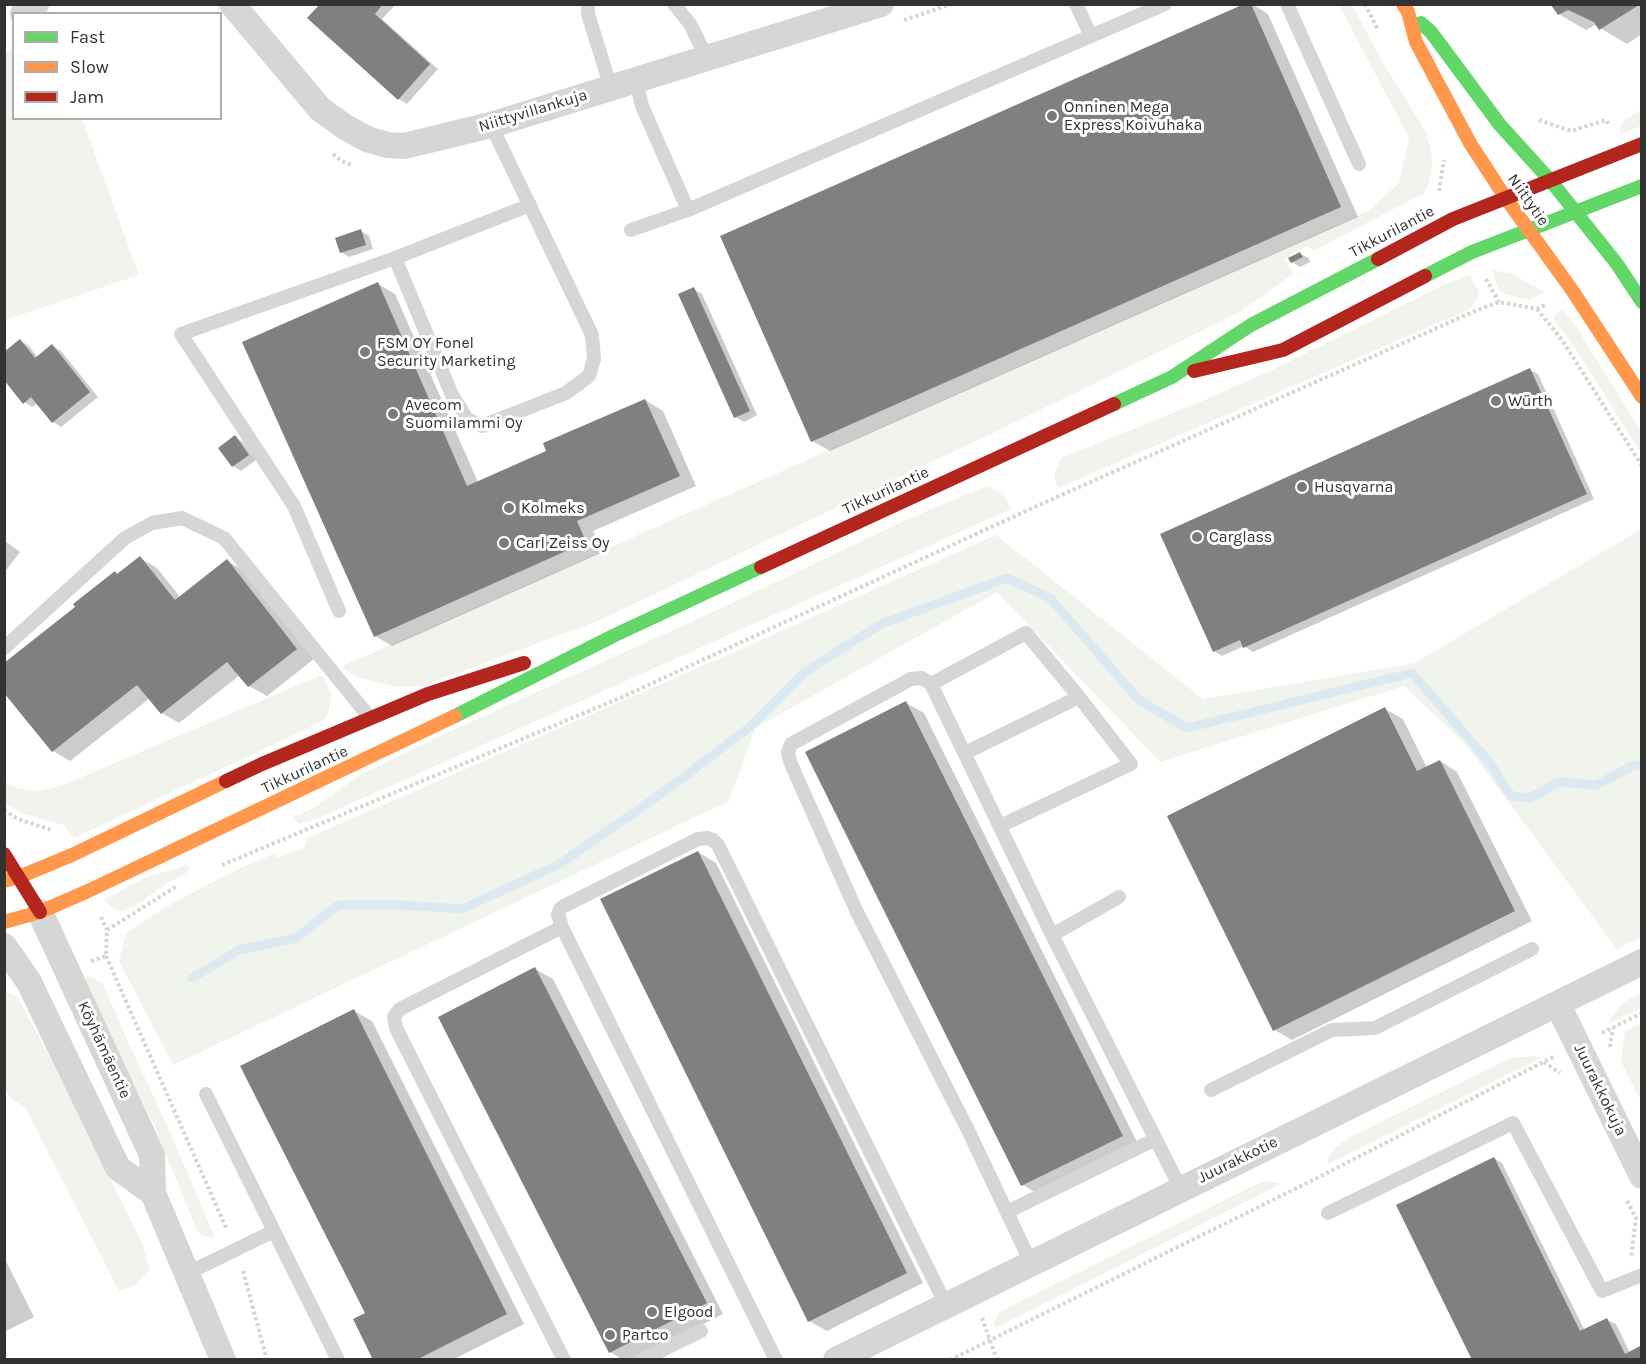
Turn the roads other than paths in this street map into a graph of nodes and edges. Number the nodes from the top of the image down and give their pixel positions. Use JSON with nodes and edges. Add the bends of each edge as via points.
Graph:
{"nodes":[{"id":1,"x":231,"y":4,"type":"edge"},
{"id":2,"x":588,"y":4,"type":"edge"},
{"id":3,"x":674,"y":4,"type":"edge"},
{"id":4,"x":881,"y":4,"type":"edge"},
{"id":5,"x":1076,"y":4,"type":"edge"},
{"id":6,"x":1165,"y":4,"type":"edge"},
{"id":7,"x":1287,"y":4,"type":"edge"},
{"id":8,"x":1406,"y":8,"type":"edge"},
{"id":9,"x":1091,"y":36,"type":"junction"},
{"id":10,"x":707,"y":58,"type":"junction"},
{"id":11,"x":636,"y":80,"type":"junction"},
{"id":12,"x":611,"y":88,"type":"junction"},
{"id":13,"x":490,"y":124,"type":"junction"},
{"id":14,"x":1641,"y":144,"type":"edge"},
{"id":15,"x":1359,"y":164,"type":"dead end"},
{"id":16,"x":1550,"y":180,"type":"junction"},
{"id":17,"x":1641,"y":186,"type":"edge"},
{"id":18,"x":1505,"y":197,"type":"junction"},
{"id":19,"x":530,"y":205,"type":"junction"},
{"id":20,"x":688,"y":210,"type":"junction"},
{"id":21,"x":1575,"y":212,"type":"junction"},
{"id":22,"x":632,"y":230,"type":"dead end"},
{"id":23,"x":1529,"y":231,"type":"junction"},
{"id":24,"x":395,"y":258,"type":"junction"},
{"id":25,"x":1641,"y":302,"type":"edge"},
{"id":26,"x":1172,"y":377,"type":"junction"},
{"id":27,"x":1641,"y":397,"type":"edge"},
{"id":28,"x":339,"y":611,"type":"dead end"},
{"id":29,"x":615,"y":634,"type":"junction"},
{"id":30,"x":4,"y":648,"type":"edge"},
{"id":31,"x":931,"y":684,"type":"junction"},
{"id":32,"x":1079,"y":697,"type":"junction"},
{"id":33,"x":370,"y":718,"type":"junction"},
{"id":34,"x":965,"y":753,"type":"junction"},
{"id":35,"x":1000,"y":826,"type":"junction"},
{"id":36,"x":4,"y":854,"type":"edge"},
{"id":37,"x":19,"y":877,"type":"junction"},
{"id":38,"x":4,"y":881,"type":"edge"},
{"id":39,"x":1119,"y":897,"type":"dead end"},
{"id":40,"x":40,"y":912,"type":"junction"},
{"id":41,"x":4,"y":922,"type":"edge"},
{"id":42,"x":562,"y":927,"type":"junction"},
{"id":43,"x":1052,"y":935,"type":"junction"},
{"id":44,"x":4,"y":946,"type":"edge"},
{"id":45,"x":1532,"y":949,"type":"dead end"},
{"id":46,"x":1641,"y":962,"type":"edge"},
{"id":47,"x":1558,"y":1005,"type":"junction"},
{"id":48,"x":1211,"y":1090,"type":"dead end"},
{"id":49,"x":206,"y":1094,"type":"dead end"},
{"id":50,"x":1156,"y":1139,"type":"junction"},
{"id":51,"x":1641,"y":1176,"type":"edge"},
{"id":52,"x":1181,"y":1188,"type":"junction"},
{"id":53,"x":153,"y":1193,"type":"junction"},
{"id":54,"x":1007,"y":1212,"type":"junction"},
{"id":55,"x":1328,"y":1213,"type":"dead end"},
{"id":56,"x":274,"y":1231,"type":"junction"},
{"id":57,"x":1031,"y":1263,"type":"junction"},
{"id":58,"x":188,"y":1273,"type":"junction"},
{"id":59,"x":1641,"y":1275,"type":"edge"},
{"id":60,"x":946,"y":1305,"type":"junction"},
{"id":61,"x":700,"y":1331,"type":"dead end"},
{"id":62,"x":223,"y":1359,"type":"edge"},
{"id":63,"x":338,"y":1359,"type":"edge"},
{"id":64,"x":564,"y":1359,"type":"edge"},
{"id":65,"x":642,"y":1359,"type":"edge"},
{"id":66,"x":776,"y":1359,"type":"edge"},
{"id":67,"x":836,"y":1359,"type":"edge"}],
"edges":[{"from":1,"to":13,"type":"street","name":"Niittyvillankuja","via":[[320,108],[367,140],[404,146]]},
{"from":2,"to":12,"type":"lane"},
{"from":3,"to":10,"type":"lane","via":[[690,24]]},
{"from":4,"to":10,"type":"street","name":"Niittyvillankuja"},
{"from":5,"to":9,"type":"lane"},
{"from":6,"to":9,"type":"lane"},
{"from":7,"to":15,"type":"lane"},
{"from":8,"to":16,"type":"main road","name":"Niittytie","via":[[1431,32],[1500,125]]},
{"from":8,"to":18,"type":"main road","name":"Niittytie","via":[[1416,42],[1470,143]]},
{"from":9,"to":20,"type":"lane"},
{"from":10,"to":11,"type":"street","name":"Niittyvillankuja"},
{"from":11,"to":12,"type":"street","name":"Niittyvillankuja"},
{"from":11,"to":20,"type":"lane","via":[[642,106]]},
{"from":12,"to":13,"type":"street","name":"Niittyvillankuja"},
{"from":13,"to":19,"type":"lane"},
{"from":14,"to":16,"type":"main road","name":"Tikkurilantie"},
{"from":16,"to":18,"type":"main road","name":"Tikkurilantie"},
{"from":16,"to":21,"type":"main road","name":"Niittytie"},
{"from":17,"to":21,"type":"main road","name":"Tikkurilantie"},
{"from":18,"to":23,"type":"main road","name":"Niittytie"},
{"from":18,"to":26,"type":"main road","name":"Tikkurilantie","via":[[1453,219],[1251,325]]},
{"from":19,"to":24,"type":"lane"},
{"from":19,"to":24,"type":"lane","via":[[592,335],[594,359],[589,376],[549,400],[482,426],[466,419],[452,395]]},
{"from":20,"to":22,"type":"lane"},
{"from":21,"to":23,"type":"main road","name":"Tikkurilantie"},
{"from":21,"to":25,"type":"main road","name":"Niittytie","via":[[1617,264]]},
{"from":23,"to":26,"type":"main road","name":"Tikkurilantie","via":[[1472,252],[1283,350]]},
{"from":23,"to":27,"type":"main road","name":"Niittytie"},
{"from":24,"to":28,"type":"lane","via":[[181,334],[294,506]]},
{"from":26,"to":29,"type":"main road","name":"Tikkurilantie"},
{"from":29,"to":33,"type":"main road","name":"Tikkurilantie","via":[[428,694]]},
{"from":29,"to":40,"type":"main road","name":"Tikkurilantie","via":[[432,728]]},
{"from":30,"to":33,"type":"lane","via":[[125,538],[152,524],[182,518],[224,538]]},
{"from":31,"to":32,"type":"lane","via":[[1026,633]]},
{"from":31,"to":34,"type":"lane"},
{"from":31,"to":54,"type":"lane","via":[[922,678],[911,679],[791,744],[788,753],[857,912]]},
{"from":32,"to":34,"type":"lane"},
{"from":32,"to":35,"type":"lane","via":[[1131,764]]},
{"from":33,"to":37,"type":"main road","name":"Tikkurilantie"},
{"from":34,"to":35,"type":"lane"},
{"from":35,"to":43,"type":"lane"},
{"from":36,"to":37,"type":"main road"},
{"from":37,"to":38,"type":"main road","name":"Tikkurilantie"},
{"from":37,"to":40,"type":"main road"},
{"from":39,"to":43,"type":"lane"},
{"from":40,"to":41,"type":"main road","name":"Tikkurilantie"},
{"from":40,"to":53,"type":"street","name":"Köyhämäentie","via":[[152,1155]]},
{"from":42,"to":60,"type":"lane","via":[[558,915],[564,906],[698,839],[713,840]]},
{"from":42,"to":64,"type":"lane","via":[[400,1009],[394,1017],[396,1028]]},
{"from":42,"to":66,"type":"lane"},
{"from":43,"to":50,"type":"lane"},
{"from":44,"to":53,"type":"street","via":[[29,982],[118,1168]]},
{"from":45,"to":48,"type":"lane","via":[[1375,1028],[1332,1030]]},
{"from":46,"to":47,"type":"street","name":"Juurakkotie"},
{"from":47,"to":51,"type":"street","name":"Juurakkokuja"},
{"from":47,"to":52,"type":"street","name":"Juurakkotie"},
{"from":49,"to":56,"type":"lane"},
{"from":50,"to":52,"type":"lane"},
{"from":50,"to":54,"type":"lane"},
{"from":52,"to":57,"type":"street","name":"Juurakkotie"},
{"from":53,"to":58,"type":"street","name":"Köyhämäentie"},
{"from":54,"to":57,"type":"lane"},
{"from":55,"to":59,"type":"lane","via":[[1513,1122],[1602,1291]]},
{"from":56,"to":58,"type":"lane"},
{"from":56,"to":63,"type":"lane"},
{"from":57,"to":60,"type":"street","name":"Juurakkotie"},
{"from":58,"to":62,"type":"street","name":"Köyhämäentie"},
{"from":60,"to":67,"type":"street","name":"Juurakkotie"},
{"from":61,"to":65,"type":"lane"}]}
